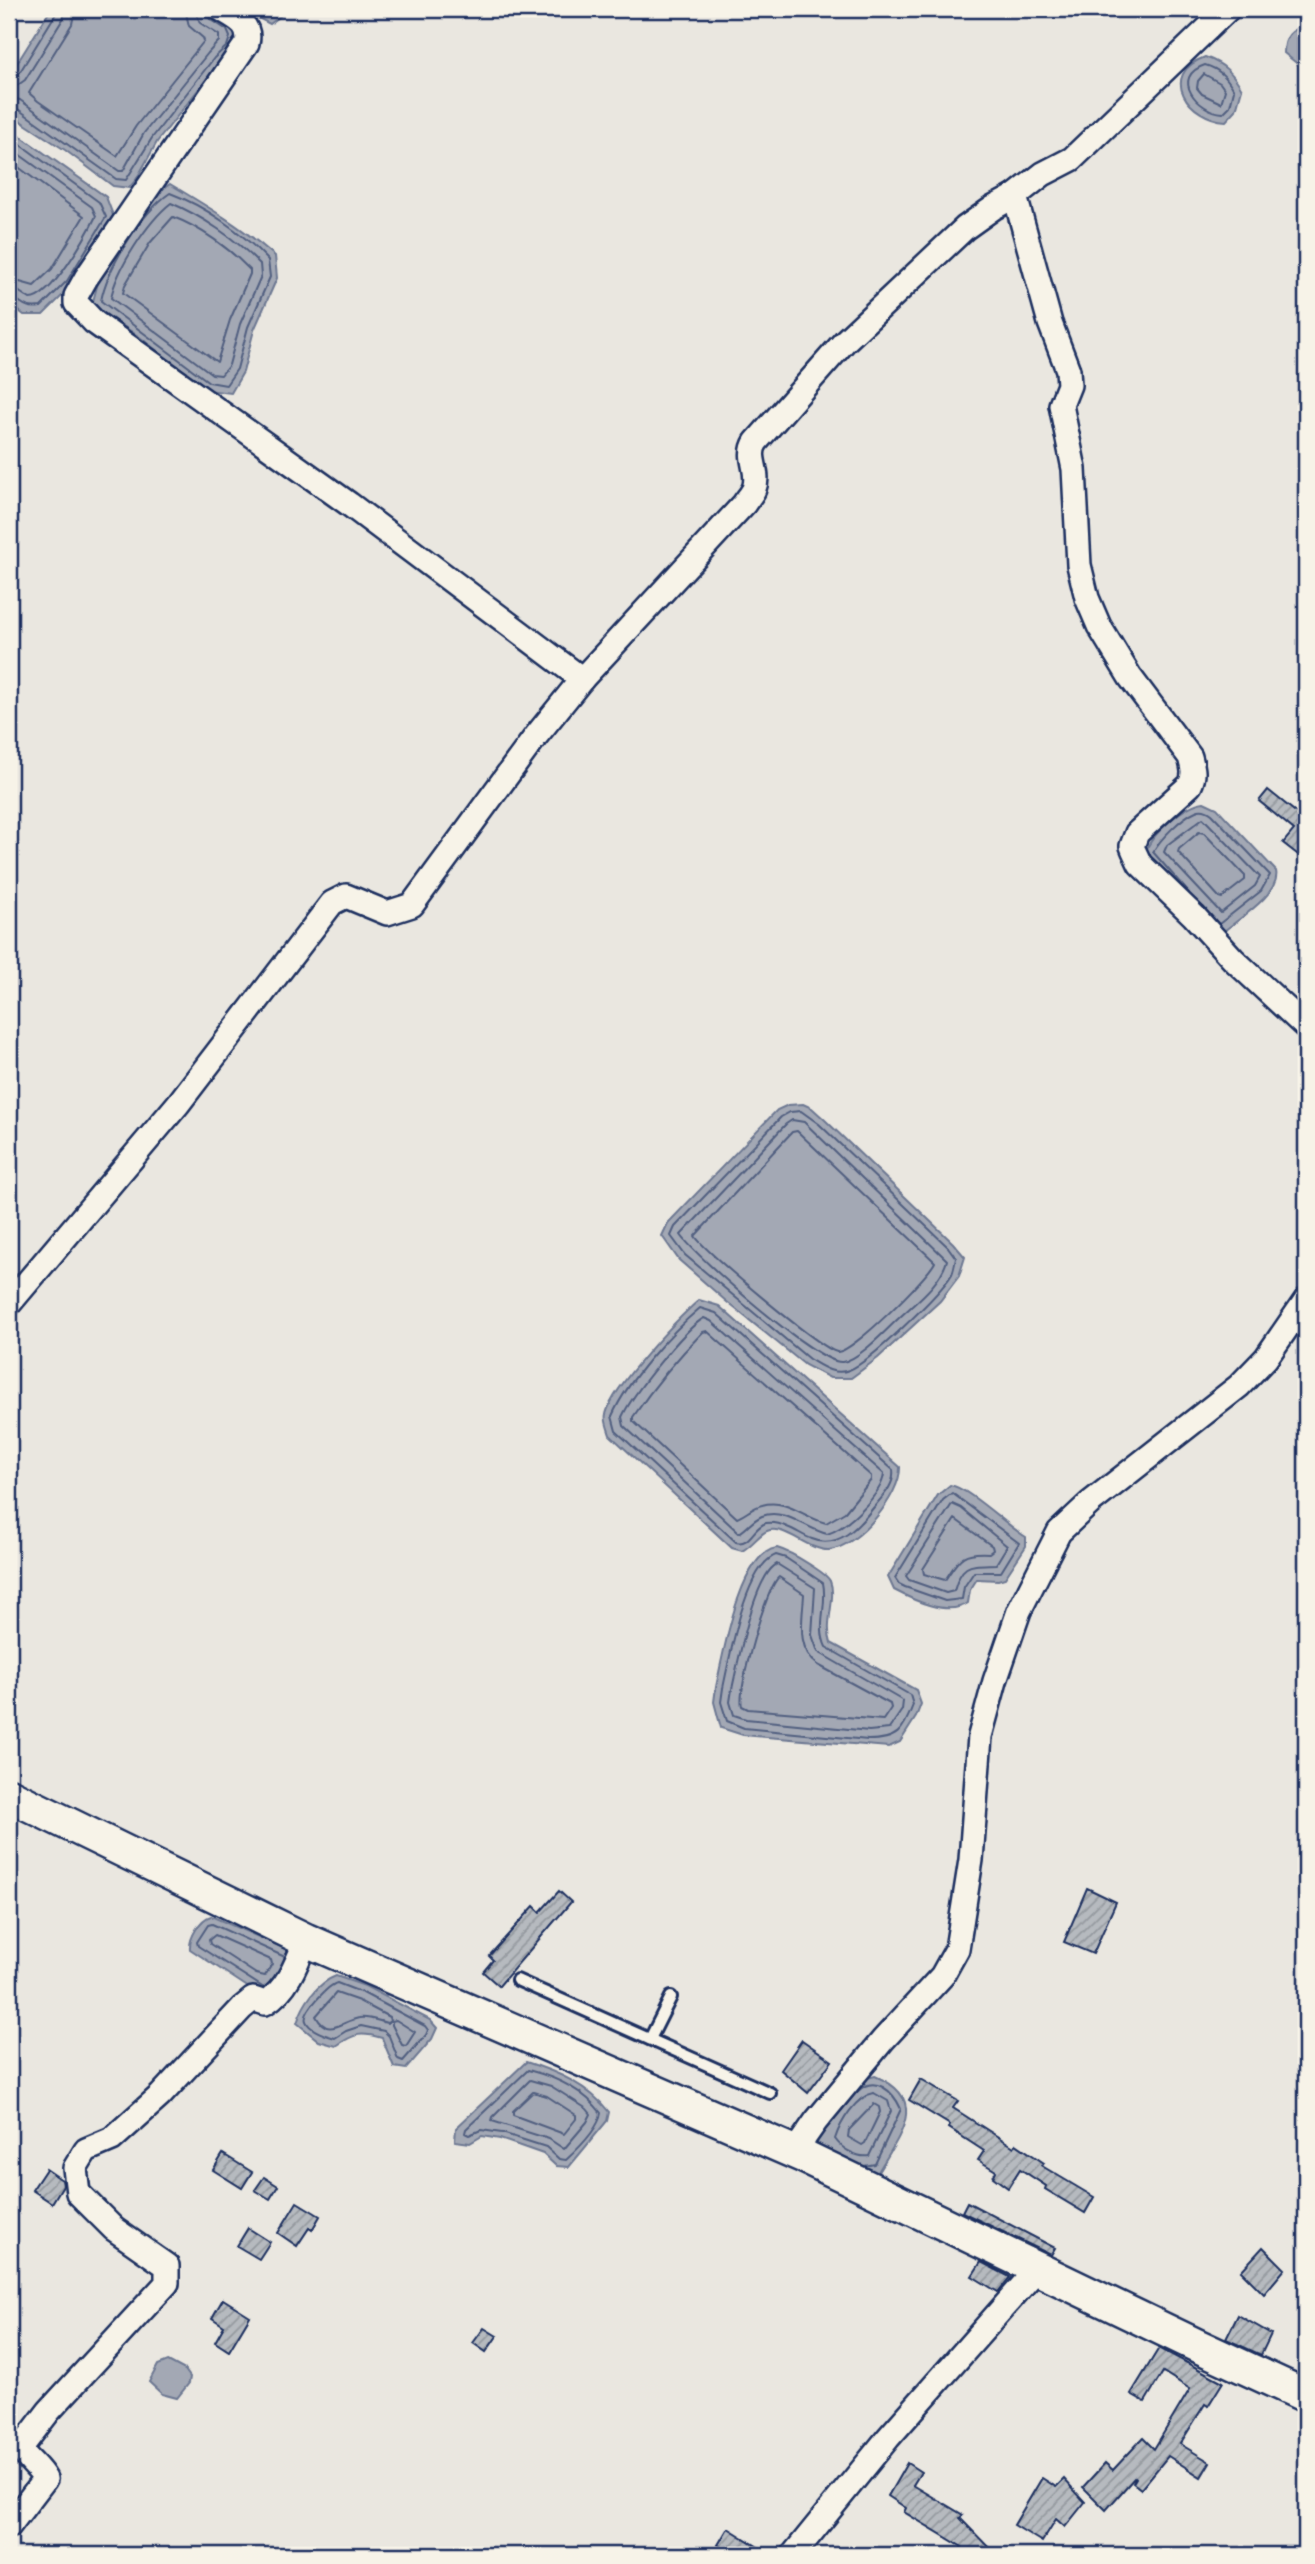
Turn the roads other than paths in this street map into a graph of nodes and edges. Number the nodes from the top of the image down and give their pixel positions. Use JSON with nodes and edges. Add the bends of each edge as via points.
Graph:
{"nodes":[{"id":1,"x":221,"y":9,"type":"edge"},
{"id":2,"x":1228,"y":9,"type":"edge"},
{"id":3,"x":1015,"y":196,"type":"junction"},
{"id":4,"x":582,"y":679,"type":"junction"},
{"id":5,"x":1306,"y":1027,"type":"edge"},
{"id":6,"x":1306,"y":1300,"type":"edge"},
{"id":7,"x":9,"y":1304,"type":"edge"},
{"id":8,"x":9,"y":1795,"type":"edge"},
{"id":9,"x":306,"y":1940,"type":"junction"},
{"id":10,"x":517,"y":1980,"type":"dead end"},
{"id":11,"x":671,"y":1997,"type":"dead end"},
{"id":12,"x":650,"y":2039,"type":"junction"},
{"id":13,"x":770,"y":2093,"type":"dead end"},
{"id":14,"x":803,"y":2156,"type":"junction"},
{"id":15,"x":1038,"y":2268,"type":"junction"},
{"id":16,"x":1306,"y":2396,"type":"edge"},
{"id":17,"x":9,"y":2526,"type":"edge"},
{"id":18,"x":793,"y":2555,"type":"edge"}],
"edges":[{"from":1,"to":4,"type":"street","via":[[248,29],[247,43],[86,278],[76,303],[94,322],[349,504]]},
{"from":2,"to":3,"type":"street","via":[[1072,159]]},
{"from":3,"to":4,"type":"street","via":[[965,228],[845,341],[751,449],[756,480],[744,504]]},
{"from":3,"to":5,"type":"street","via":[[1050,323],[1068,370],[1069,385],[1061,405],[1074,469],[1079,565],[1087,598],[1130,677],[1190,757],[1194,776],[1190,785],[1137,833],[1132,846],[1140,863]]},
{"from":4,"to":7,"type":"street","via":[[412,905],[387,913],[346,896],[332,903],[178,1104]]},
{"from":6,"to":14,"type":"street","via":[[1266,1358],[1239,1386],[1059,1531],[1019,1611],[980,1736],[971,1860],[957,1949],[942,1976],[816,2121],[802,2141]]},
{"from":8,"to":9,"type":"main road"},
{"from":9,"to":14,"type":"main road"},
{"from":9,"to":17,"type":"street","via":[[296,1966],[274,1997],[265,2003],[253,1999],[242,2008],[160,2096],[112,2139],[86,2150],[75,2168],[78,2193],[114,2229],[167,2266],[167,2283],[19,2446],[45,2479]]},
{"from":10,"to":12,"type":"lane"},
{"from":11,"to":12,"type":"lane"},
{"from":12,"to":13,"type":"lane"},
{"from":14,"to":15,"type":"main road"},
{"from":15,"to":16,"type":"main road"},
{"from":15,"to":18,"type":"street","via":[[888,2438]]}]}
